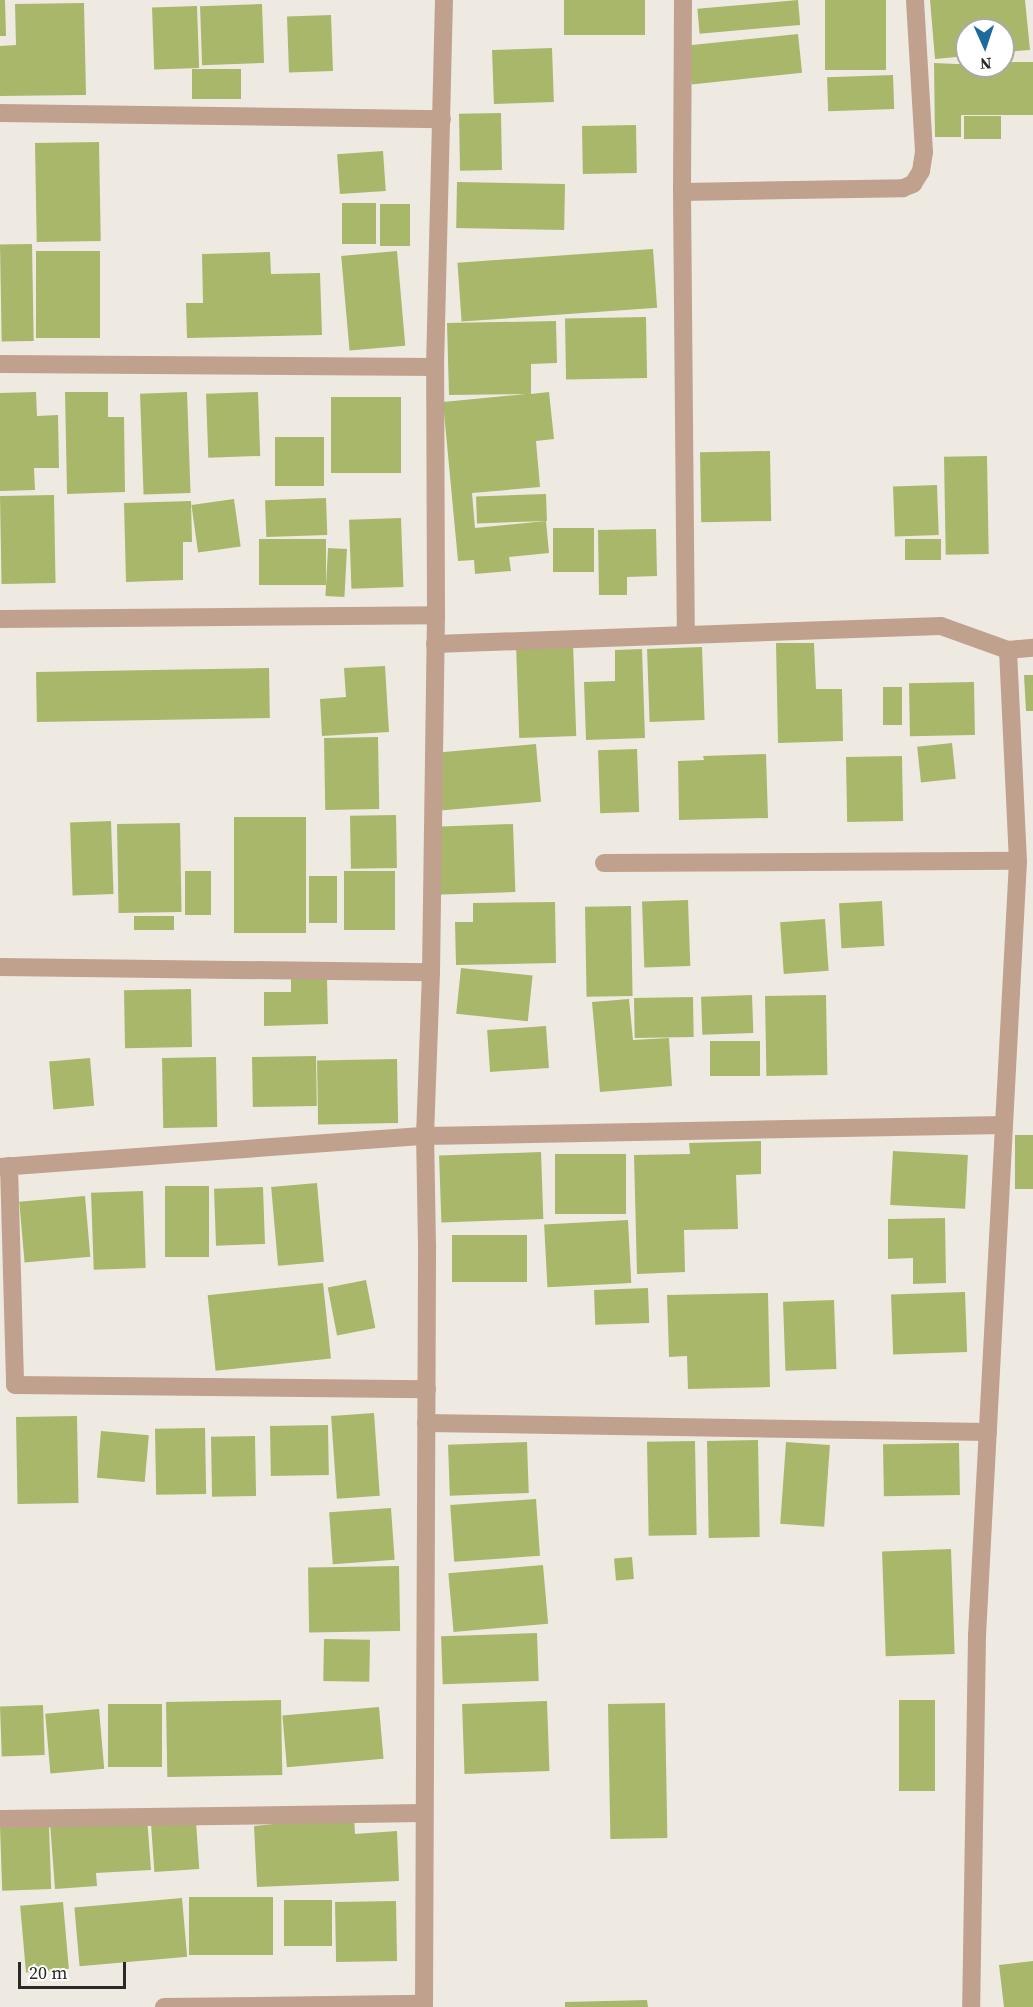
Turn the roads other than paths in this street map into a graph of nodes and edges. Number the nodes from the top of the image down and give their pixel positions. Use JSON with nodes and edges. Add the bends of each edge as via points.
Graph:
{"nodes":[{"id":1,"x":444,"y":0,"type":"edge"},
{"id":2,"x":683,"y":0,"type":"edge"},
{"id":3,"x":915,"y":0,"type":"edge"},
{"id":4,"x":0,"y":112,"type":"edge"},
{"id":5,"x":442,"y":119,"type":"junction"},
{"id":6,"x":682,"y":192,"type":"junction"},
{"id":7,"x":0,"y":364,"type":"edge"},
{"id":8,"x":435,"y":367,"type":"junction"},
{"id":9,"x":436,"y":615,"type":"junction"},
{"id":10,"x":0,"y":619,"type":"edge"},
{"id":11,"x":686,"y":635,"type":"junction"},
{"id":12,"x":435,"y":644,"type":"junction"},
{"id":13,"x":1033,"y":648,"type":"edge"},
{"id":14,"x":1008,"y":650,"type":"junction"},
{"id":15,"x":1018,"y":861,"type":"junction"},
{"id":16,"x":604,"y":863,"type":"dead end"},
{"id":17,"x":0,"y":967,"type":"edge"},
{"id":18,"x":431,"y":972,"type":"junction"},
{"id":19,"x":1004,"y":1125,"type":"junction"},
{"id":20,"x":424,"y":1136,"type":"junction"},
{"id":21,"x":4,"y":1166,"type":"edge"},
{"id":22,"x":426,"y":1389,"type":"junction"},
{"id":23,"x":426,"y":1423,"type":"junction"},
{"id":24,"x":988,"y":1432,"type":"junction"},
{"id":25,"x":424,"y":1813,"type":"junction"},
{"id":26,"x":0,"y":1819,"type":"edge"},
{"id":27,"x":424,"y":2006,"type":"edge"},
{"id":28,"x":164,"y":2007,"type":"edge"},
{"id":29,"x":971,"y":2007,"type":"edge"}],
"edges":[{"from":1,"to":5,"type":"street"},
{"from":2,"to":6,"type":"street"},
{"from":3,"to":6,"type":"street","via":[[924,152],[921,171],[913,184],[903,188]]},
{"from":4,"to":5,"type":"street"},
{"from":5,"to":8,"type":"street"},
{"from":6,"to":11,"type":"street"},
{"from":7,"to":8,"type":"street"},
{"from":8,"to":9,"type":"street"},
{"from":9,"to":10,"type":"street"},
{"from":9,"to":12,"type":"street"},
{"from":11,"to":12,"type":"street"},
{"from":11,"to":14,"type":"street","via":[[941,626]]},
{"from":12,"to":18,"type":"street"},
{"from":13,"to":14,"type":"street"},
{"from":14,"to":15,"type":"street"},
{"from":15,"to":16,"type":"street"},
{"from":15,"to":19,"type":"street"},
{"from":17,"to":18,"type":"street"},
{"from":18,"to":20,"type":"street"},
{"from":19,"to":20,"type":"street"},
{"from":19,"to":24,"type":"street"},
{"from":20,"to":21,"type":"street"},
{"from":20,"to":22,"type":"street"},
{"from":21,"to":22,"type":"street","via":[[15,1386]]},
{"from":22,"to":23,"type":"street"},
{"from":23,"to":24,"type":"street"},
{"from":23,"to":25,"type":"street"},
{"from":24,"to":29,"type":"street","via":[[977,1636]]},
{"from":25,"to":26,"type":"street"},
{"from":25,"to":27,"type":"street"},
{"from":27,"to":28,"type":"street"}]}
